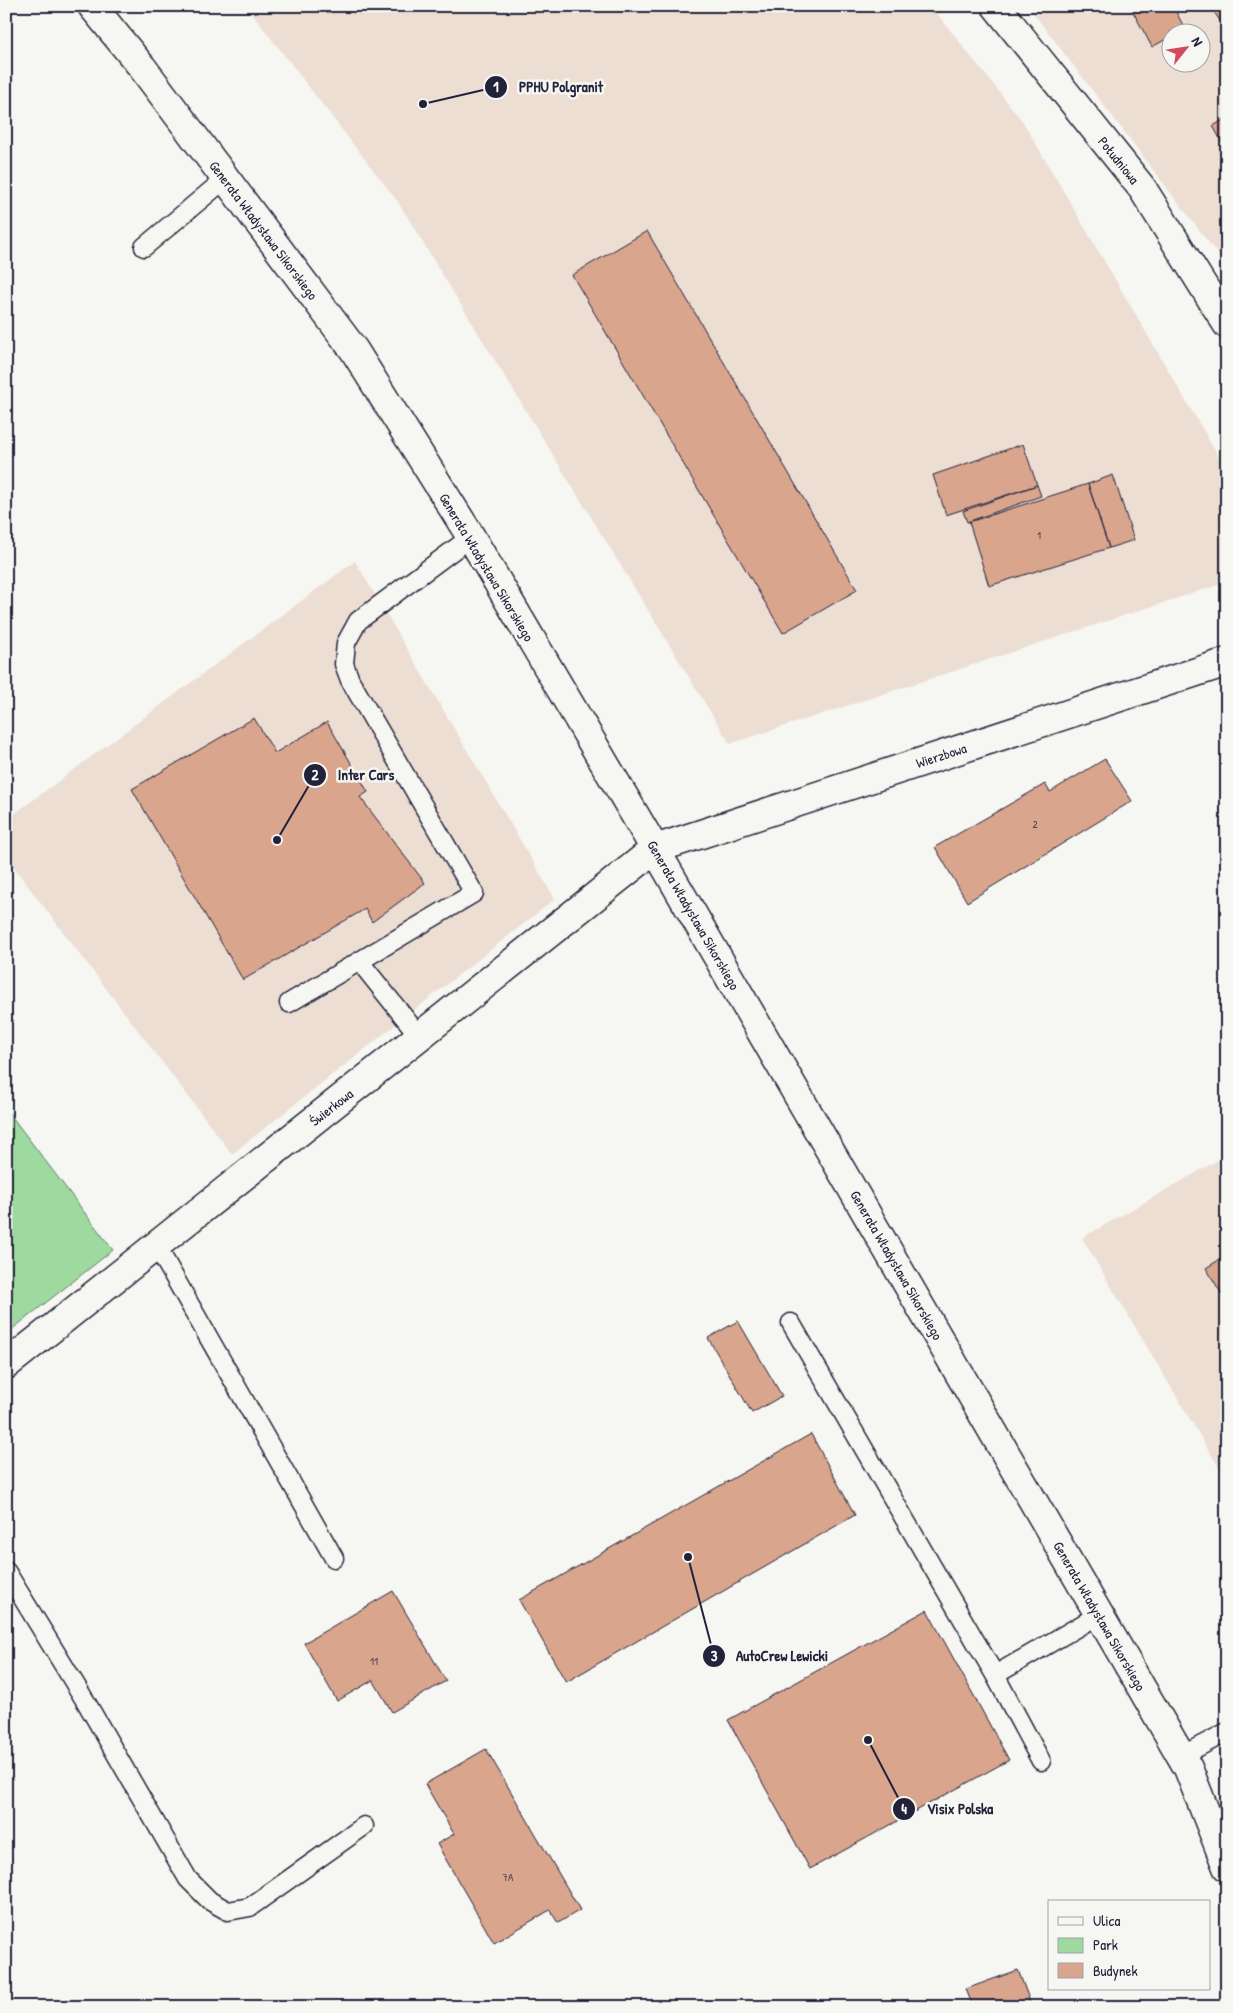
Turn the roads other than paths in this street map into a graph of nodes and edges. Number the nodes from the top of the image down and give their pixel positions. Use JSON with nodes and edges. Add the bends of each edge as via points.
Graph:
{"nodes":[{"id":1,"x":92,"y":6,"type":"edge"},
{"id":2,"x":996,"y":6,"type":"edge"},
{"id":3,"x":225,"y":179,"type":"junction"},
{"id":4,"x":144,"y":247,"type":"dead end"},
{"id":5,"x":1227,"y":324,"type":"edge"},
{"id":6,"x":471,"y":537,"type":"junction"},
{"id":7,"x":1227,"y":662,"type":"edge"},
{"id":8,"x":655,"y":849,"type":"junction"},
{"id":9,"x":360,"y":962,"type":"junction"},
{"id":10,"x":289,"y":1003,"type":"dead end"},
{"id":11,"x":420,"y":1036,"type":"junction"},
{"id":12,"x":156,"y":1245,"type":"junction"},
{"id":13,"x":792,"y":1323,"type":"dead end"},
{"id":14,"x":6,"y":1365,"type":"edge"},
{"id":15,"x":334,"y":1558,"type":"dead end"},
{"id":16,"x":6,"y":1571,"type":"edge"},
{"id":17,"x":1100,"y":1614,"type":"junction"},
{"id":18,"x":995,"y":1675,"type":"junction"},
{"id":19,"x":1227,"y":1732,"type":"edge"},
{"id":20,"x":1181,"y":1756,"type":"junction"},
{"id":21,"x":1041,"y":1761,"type":"dead end"},
{"id":22,"x":364,"y":1826,"type":"dead end"},
{"id":23,"x":1227,"y":1867,"type":"edge"}],
"edges":[{"from":1,"to":3,"type":"street","name":"Generała Władysława Sikorskiego"},
{"from":2,"to":5,"type":"street","name":"Południowa","via":[[1142,188]]},
{"from":3,"to":4,"type":"lane"},
{"from":3,"to":6,"type":"street","name":"Generała Władysława Sikorskiego","via":[[354,350]]},
{"from":6,"to":8,"type":"street","name":"Generała Władysława Sikorskiego"},
{"from":6,"to":9,"type":"lane","via":[[358,621],[346,644],[344,664],[350,680],[474,893]]},
{"from":7,"to":8,"type":"street","name":"Wierzbowa"},
{"from":8,"to":11,"type":"street","name":"Świerkowa"},
{"from":8,"to":17,"type":"street","name":"Generała Władysława Sikorskiego"},
{"from":9,"to":10,"type":"lane"},
{"from":9,"to":11,"type":"lane"},
{"from":11,"to":12,"type":"street","name":"Świerkowa"},
{"from":12,"to":14,"type":"street","name":"Świerkowa"},
{"from":12,"to":15,"type":"lane"},
{"from":13,"to":18,"type":"lane"},
{"from":16,"to":22,"type":"lane","via":[[188,1879],[210,1901],[228,1911],[250,1907]]},
{"from":17,"to":18,"type":"lane"},
{"from":17,"to":20,"type":"street","name":"Generała Władysława Sikorskiego"},
{"from":18,"to":21,"type":"lane"},
{"from":19,"to":20,"type":"lane"},
{"from":20,"to":23,"type":"street","name":"Generała Władysława Sikorskiego"}]}
